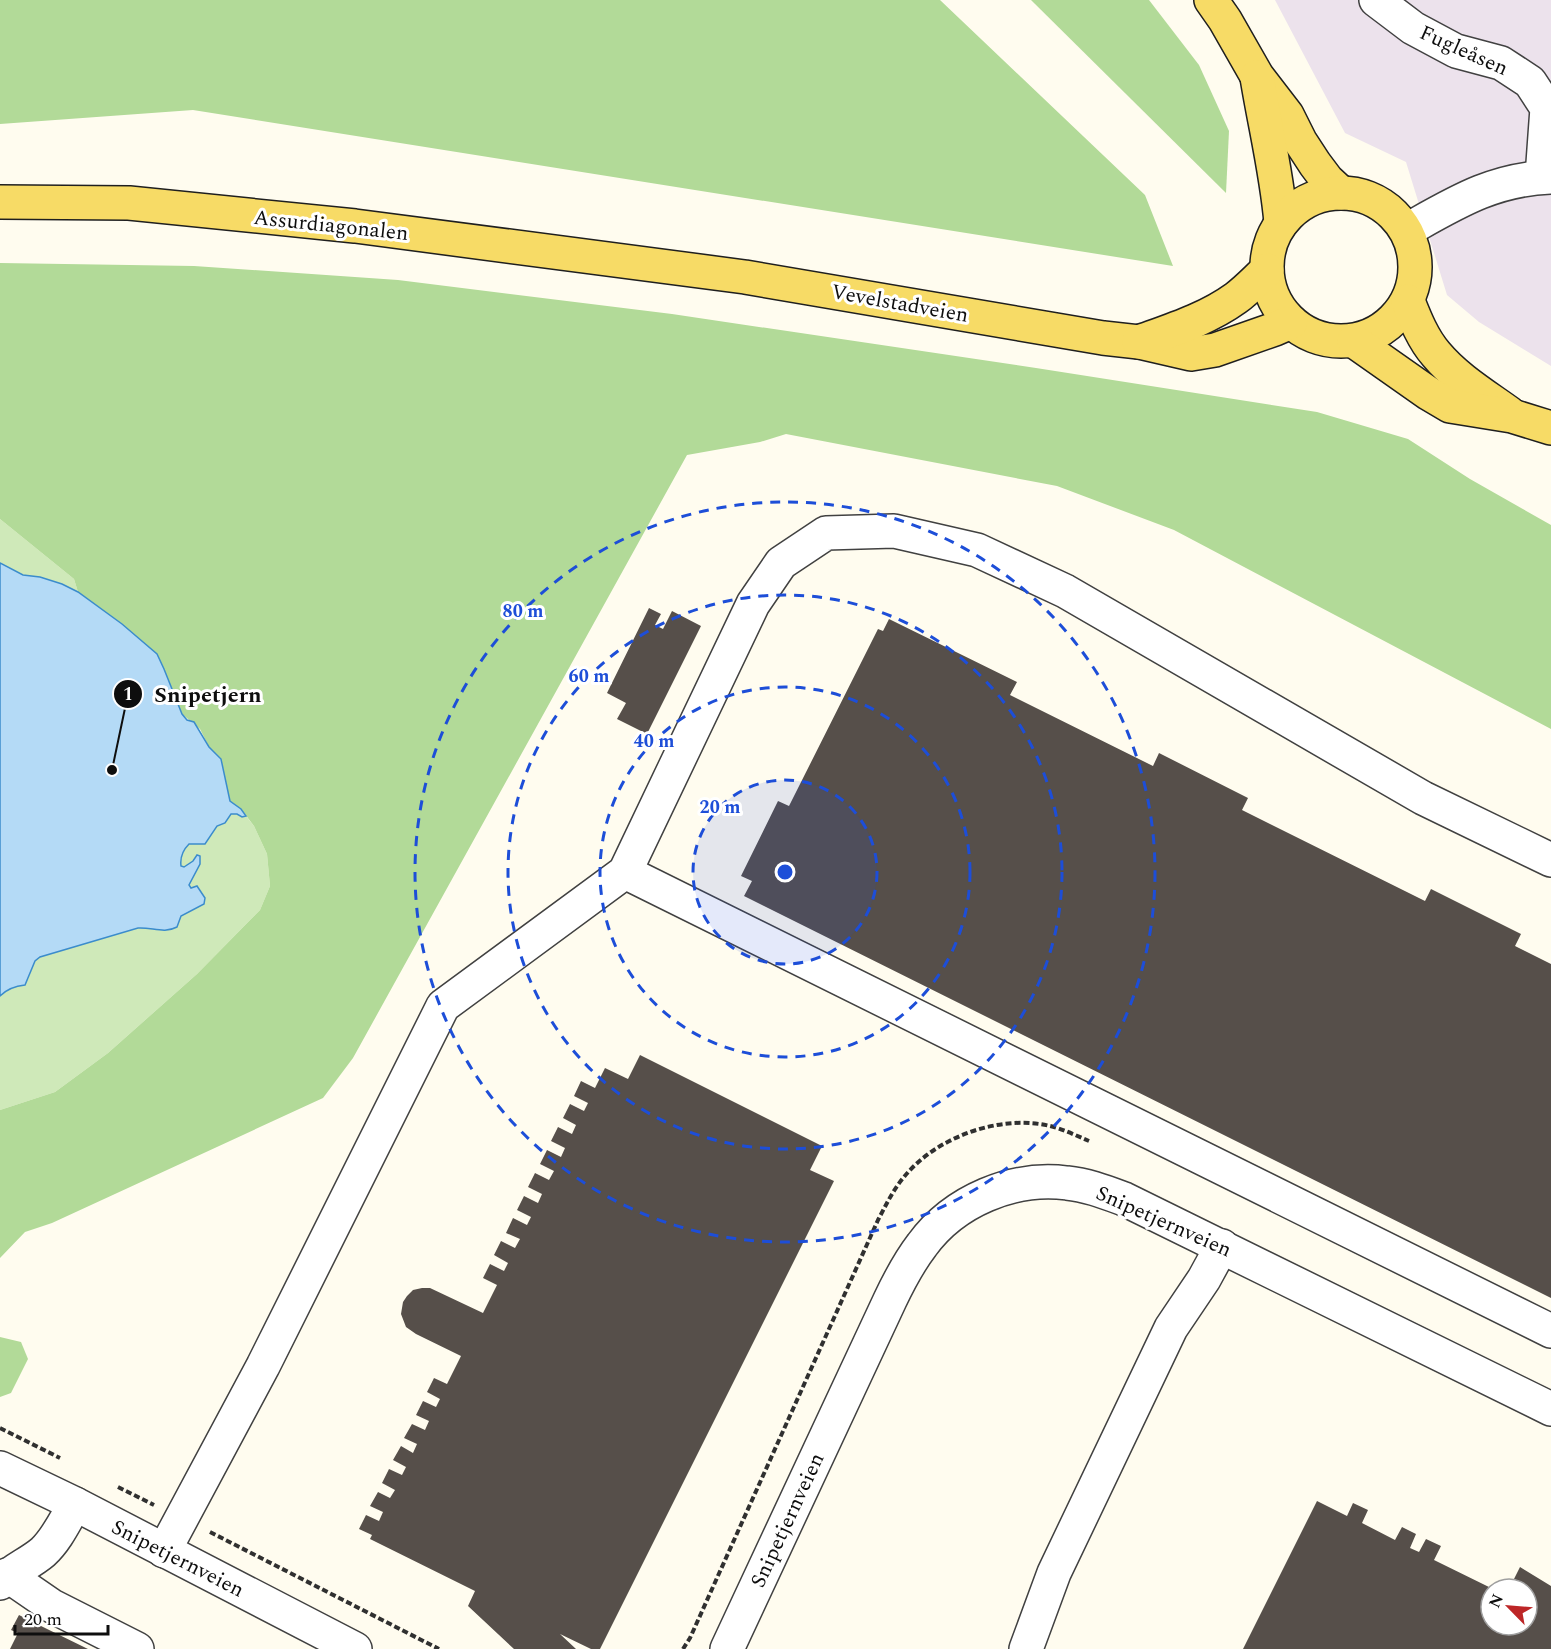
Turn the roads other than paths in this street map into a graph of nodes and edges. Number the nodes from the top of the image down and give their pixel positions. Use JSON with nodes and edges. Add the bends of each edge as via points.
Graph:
{"nodes":[{"id":1,"x":1210,"y":0,"type":"edge"},
{"id":2,"x":1376,"y":0,"type":"edge"},
{"id":3,"x":1257,"y":76,"type":"junction"},
{"id":4,"x":1547,"y":177,"type":"edge"},
{"id":5,"x":1341,"y":193,"type":"junction"},
{"id":6,"x":0,"y":202,"type":"edge"},
{"id":7,"x":1281,"y":223,"type":"junction"},
{"id":8,"x":1407,"y":230,"type":"junction"},
{"id":9,"x":661,"y":266,"type":"joint"},
{"id":10,"x":1267,"y":270,"type":"junction"},
{"id":11,"x":1408,"y":301,"type":"junction"},
{"id":12,"x":1290,"y":322,"type":"junction"},
{"id":13,"x":1354,"y":341,"type":"junction"},
{"id":14,"x":1139,"y":342,"type":"junction"},
{"id":15,"x":1512,"y":416,"type":"junction"},
{"id":16,"x":1551,"y":428,"type":"edge"},
{"id":17,"x":1551,"y":860,"type":"edge"},
{"id":18,"x":625,"y":872,"type":"junction"},
{"id":19,"x":1222,"y":1246,"type":"junction"},
{"id":20,"x":1551,"y":1331,"type":"edge"},
{"id":21,"x":1551,"y":1409,"type":"edge"},
{"id":22,"x":0,"y":1468,"type":"edge"},
{"id":23,"x":75,"y":1504,"type":"junction"},
{"id":24,"x":164,"y":1551,"type":"junction"},
{"id":25,"x":4,"y":1579,"type":"edge"},
{"id":26,"x":137,"y":1649,"type":"edge"},
{"id":27,"x":355,"y":1649,"type":"edge"},
{"id":28,"x":727,"y":1649,"type":"edge"},
{"id":29,"x":1026,"y":1649,"type":"edge"}],
"edges":[{"from":1,"to":3,"type":"main road"},
{"from":2,"to":4,"type":"street","name":"Fugleåsen","via":[[1413,28],[1456,51],[1501,63],[1530,82],[1547,108]]},
{"from":3,"to":5,"type":"main road","via":[[1287,115],[1327,180]]},
{"from":3,"to":7,"type":"main road"},
{"from":4,"to":8,"type":"street","name":"Fugleåsen","via":[[1490,187]]},
{"from":5,"to":7,"type":"main road","via":[[1307,201]]},
{"from":5,"to":8,"type":"main road","via":[[1372,199],[1386,207]]},
{"from":6,"to":9,"type":"main road","name":"Assurdiagonalen","via":[[129,203],[355,226]]},
{"from":7,"to":10,"type":"main road","via":[[1270,245]]},
{"from":8,"to":11,"type":"main road","via":[[1416,265]]},
{"from":9,"to":14,"type":"main road","name":"Vevelstadveien"},
{"from":10,"to":12,"type":"main road","via":[[1273,298]]},
{"from":10,"to":14,"type":"main road","name":"Vevelstadveien","via":[[1215,311]]},
{"from":11,"to":13,"type":"main road","via":[[1386,328]]},
{"from":11,"to":15,"type":"main road","via":[[1435,353]]},
{"from":12,"to":13,"type":"main road","via":[[1320,339]]},
{"from":12,"to":14,"type":"main road","name":"Vevelstadveien","via":[[1215,350],[1191,354]]},
{"from":13,"to":15,"type":"main road","via":[[1450,406]]},
{"from":15,"to":16,"type":"main road"},
{"from":17,"to":18,"type":"street","via":[[1424,798],[1065,591],[977,550],[894,531],[826,533],[781,563],[753,604]]},
{"from":18,"to":20,"type":"street"},
{"from":18,"to":24,"type":"street","via":[[443,1006],[263,1366]]},
{"from":19,"to":21,"type":"street","name":"Snipetjernveien"},
{"from":19,"to":28,"type":"street","name":"Snipetjernveien","via":[[1124,1199],[1066,1182],[1014,1185],[974,1201],[946,1220],[923,1243],[905,1270]]},
{"from":19,"to":29,"type":"street","via":[[1171,1328],[1054,1573]]},
{"from":22,"to":23,"type":"street","name":"Snipetjernveien"},
{"from":23,"to":24,"type":"street","name":"Snipetjernveien"},
{"from":23,"to":25,"type":"street","via":[[54,1540]]},
{"from":24,"to":27,"type":"street","name":"Snipetjernveien"},
{"from":25,"to":26,"type":"street"}]}
